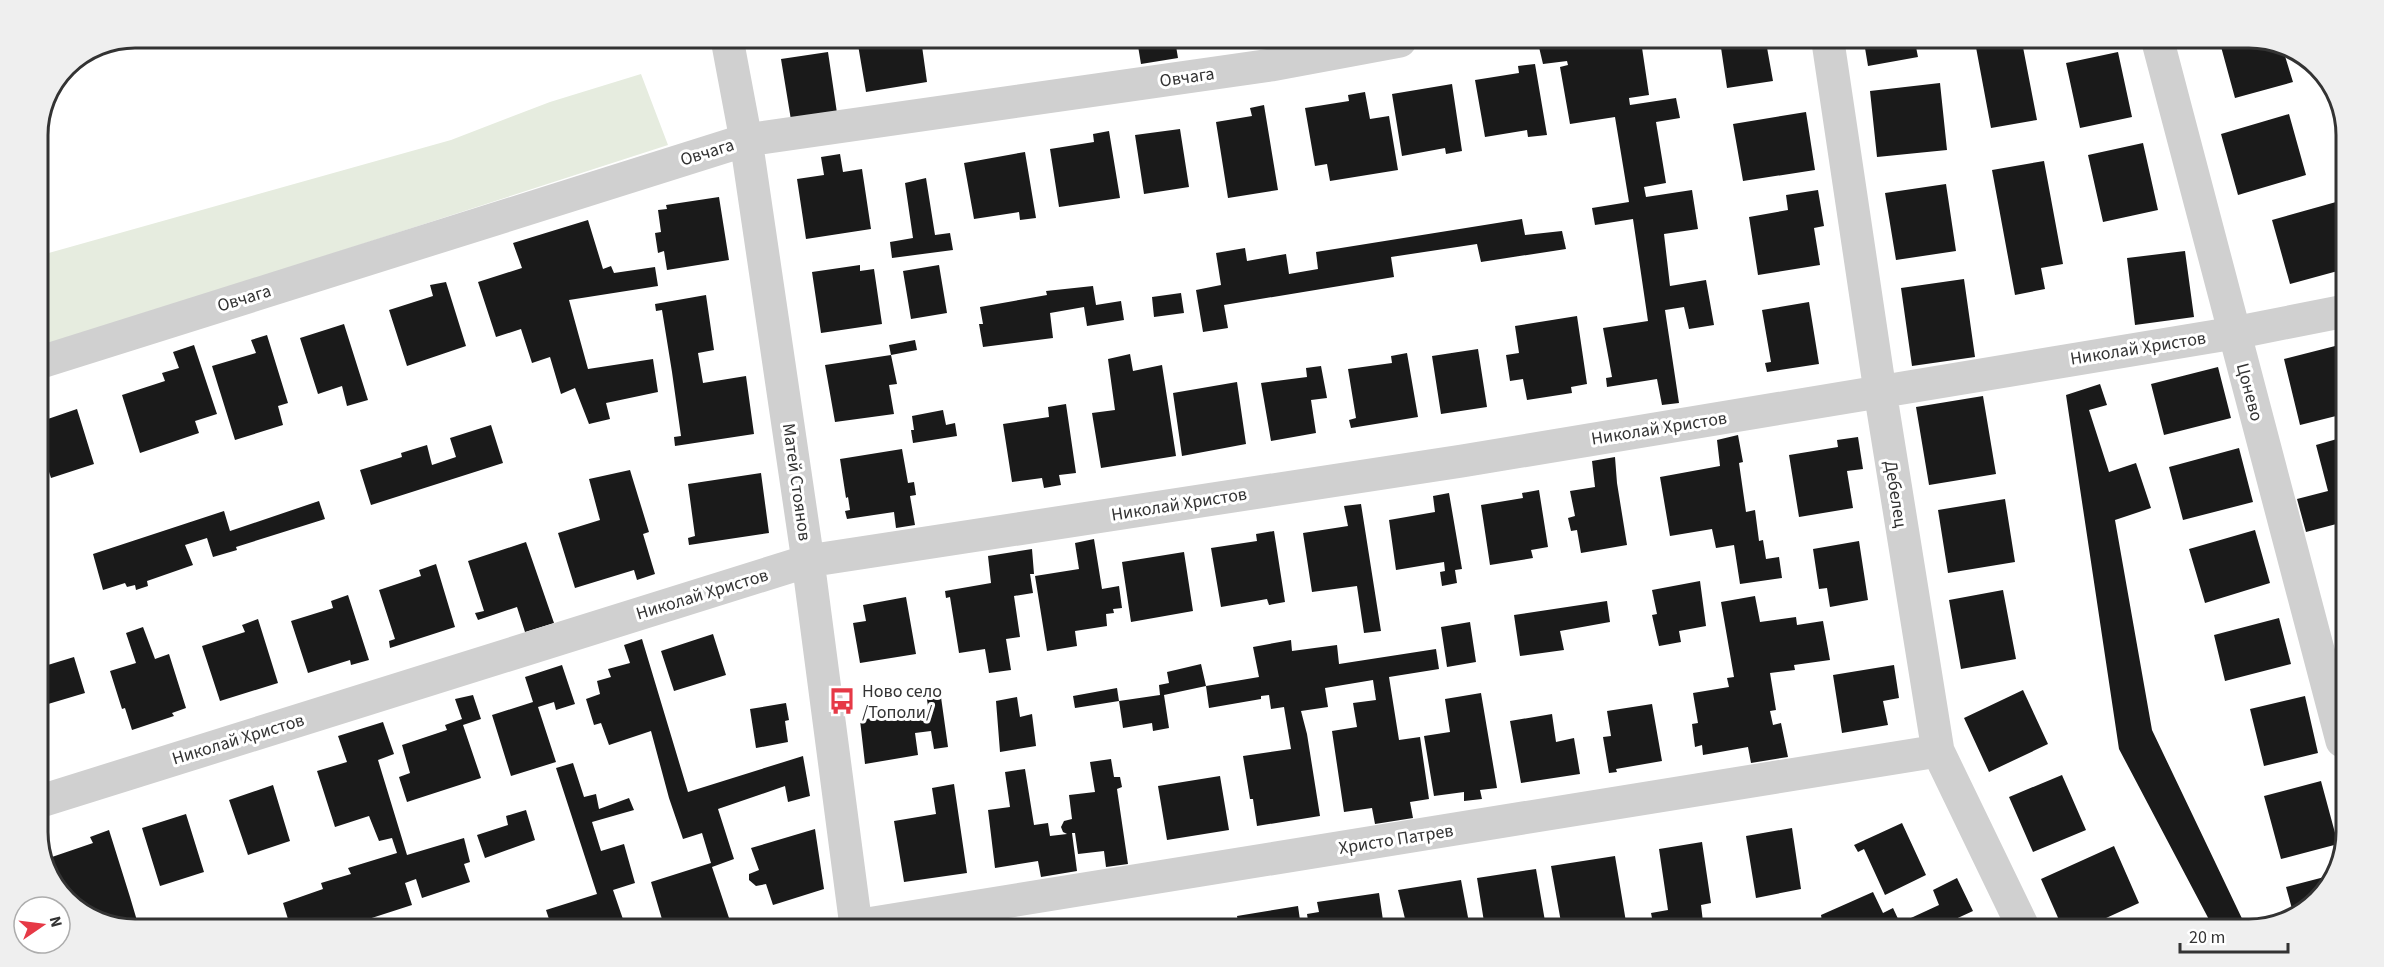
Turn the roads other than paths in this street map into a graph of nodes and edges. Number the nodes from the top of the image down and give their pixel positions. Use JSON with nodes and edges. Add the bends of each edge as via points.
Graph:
{"nodes":[{"id":1,"x":729,"y":48,"type":"edge"},
{"id":2,"x":1362,"y":48,"type":"edge"},
{"id":3,"x":1829,"y":48,"type":"edge"},
{"id":4,"x":2160,"y":48,"type":"edge"},
{"id":5,"x":746,"y":140,"type":"junction"},
{"id":6,"x":2336,"y":313,"type":"edge"},
{"id":7,"x":2235,"y":333,"type":"junction"},
{"id":8,"x":48,"y":360,"type":"edge"},
{"id":9,"x":1880,"y":391,"type":"junction"},
{"id":10,"x":808,"y":561,"type":"junction"},
{"id":11,"x":2336,"y":718,"type":"edge"},
{"id":12,"x":1938,"y":752,"type":"junction"},
{"id":13,"x":48,"y":799,"type":"edge"},
{"id":14,"x":855,"y":919,"type":"edge"},
{"id":15,"x":900,"y":919,"type":"edge"},
{"id":16,"x":2019,"y":919,"type":"edge"}],
"edges":[{"from":1,"to":5,"type":"street","name":"Матей Стоянов"},
{"from":2,"to":5,"type":"street","name":"Овчага","via":[[1271,65]]},
{"from":3,"to":9,"type":"street","name":"Дебелец"},
{"from":4,"to":7,"type":"street","name":"Цонево"},
{"from":5,"to":8,"type":"street","name":"Овчага"},
{"from":5,"to":10,"type":"street","name":"Матей Стоянов"},
{"from":6,"to":7,"type":"street","name":"Николай Христов"},
{"from":7,"to":9,"type":"street","name":"Николай Христов"},
{"from":7,"to":11,"type":"street","name":"Цонево"},
{"from":9,"to":10,"type":"street","name":"Николай Христов","via":[[1462,461]]},
{"from":9,"to":12,"type":"street","name":"Дебелец"},
{"from":10,"to":13,"type":"street","name":"Николай Христов"},
{"from":10,"to":14,"type":"street","name":"Матей Стоянов"},
{"from":12,"to":15,"type":"street","name":"Христо Патрев"},
{"from":12,"to":16,"type":"street","name":"Дебелец"}]}
